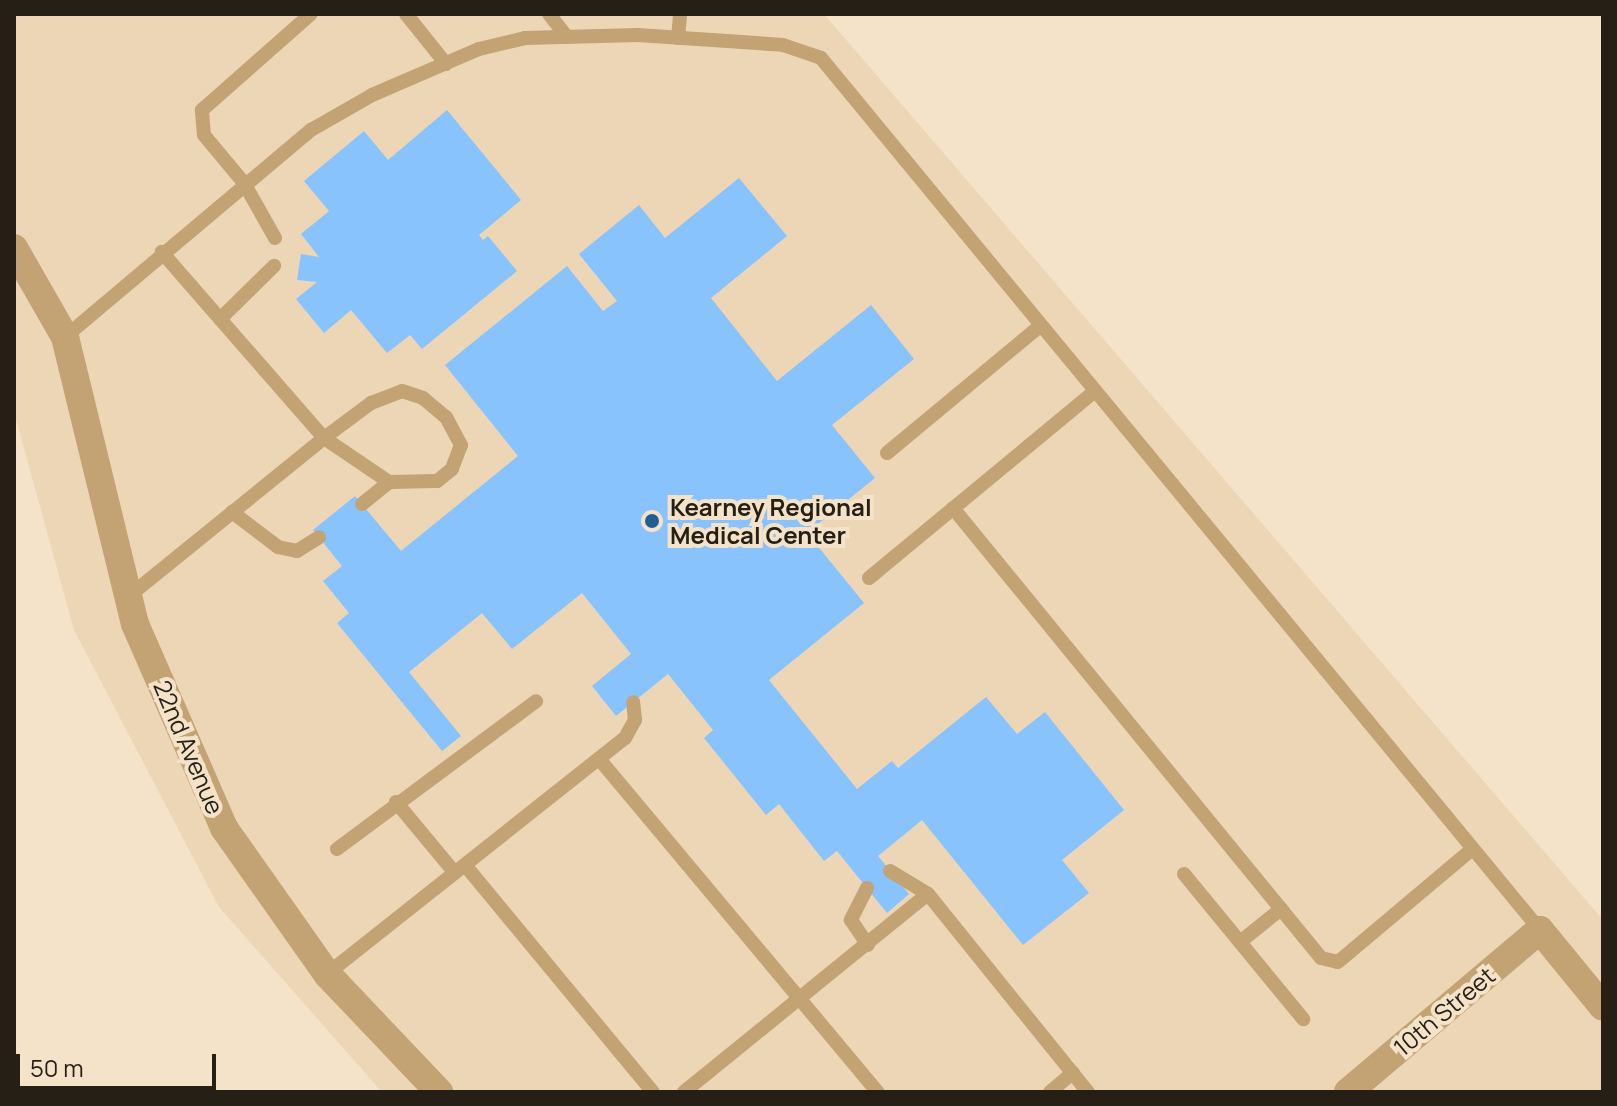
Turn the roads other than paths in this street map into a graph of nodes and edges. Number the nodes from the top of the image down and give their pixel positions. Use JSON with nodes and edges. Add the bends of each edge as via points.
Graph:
{"nodes":[{"id":1,"x":311,"y":14,"type":"edge"},
{"id":2,"x":406,"y":14,"type":"edge"},
{"id":3,"x":549,"y":14,"type":"edge"},
{"id":4,"x":680,"y":14,"type":"edge"},
{"id":5,"x":567,"y":37,"type":"junction"},
{"id":6,"x":678,"y":38,"type":"junction"},
{"id":7,"x":446,"y":64,"type":"junction"},
{"id":8,"x":244,"y":183,"type":"junction"},
{"id":9,"x":275,"y":238,"type":"dead end"},
{"id":10,"x":14,"y":248,"type":"edge"},
{"id":11,"x":162,"y":252,"type":"junction"},
{"id":12,"x":274,"y":266,"type":"dead end"},
{"id":13,"x":220,"y":319,"type":"junction"},
{"id":14,"x":1040,"y":326,"type":"junction"},
{"id":15,"x":65,"y":337,"type":"junction"},
{"id":16,"x":1094,"y":392,"type":"junction"},
{"id":17,"x":324,"y":438,"type":"junction"},
{"id":18,"x":887,"y":453,"type":"dead end"},
{"id":19,"x":389,"y":482,"type":"junction"},
{"id":20,"x":362,"y":504,"type":"dead end"},
{"id":21,"x":953,"y":508,"type":"junction"},
{"id":22,"x":232,"y":512,"type":"junction"},
{"id":23,"x":319,"y":537,"type":"dead end"},
{"id":24,"x":869,"y":578,"type":"dead end"},
{"id":25,"x":129,"y":596,"type":"junction"},
{"id":26,"x":536,"y":701,"type":"dead end"},
{"id":27,"x":633,"y":702,"type":"dead end"},
{"id":28,"x":600,"y":760,"type":"junction"},
{"id":29,"x":396,"y":802,"type":"junction"},
{"id":30,"x":337,"y":849,"type":"dead end"},
{"id":31,"x":1472,"y":849,"type":"junction"},
{"id":32,"x":460,"y":869,"type":"junction"},
{"id":33,"x":890,"y":871,"type":"dead end"},
{"id":34,"x":1184,"y":874,"type":"dead end"},
{"id":35,"x":867,"y":888,"type":"dead end"},
{"id":36,"x":928,"y":894,"type":"junction"},
{"id":37,"x":1281,"y":909,"type":"junction"},
{"id":38,"x":1540,"y":930,"type":"junction"},
{"id":39,"x":1240,"y":942,"type":"junction"},
{"id":40,"x":868,"y":945,"type":"junction"},
{"id":41,"x":327,"y":974,"type":"junction"},
{"id":42,"x":798,"y":998,"type":"junction"},
{"id":43,"x":1603,"y":1007,"type":"edge"},
{"id":44,"x":1303,"y":1019,"type":"dead end"},
{"id":45,"x":1073,"y":1073,"type":"junction"},
{"id":46,"x":439,"y":1092,"type":"edge"},
{"id":47,"x":653,"y":1092,"type":"edge"},
{"id":48,"x":684,"y":1092,"type":"edge"},
{"id":49,"x":878,"y":1092,"type":"edge"},
{"id":50,"x":1050,"y":1092,"type":"edge"},
{"id":51,"x":1088,"y":1092,"type":"edge"},
{"id":52,"x":1348,"y":1092,"type":"edge"}],
"edges":[{"from":1,"to":8,"type":"lane","via":[[202,110],[204,135]]},
{"from":2,"to":7,"type":"lane"},
{"from":3,"to":5,"type":"lane"},
{"from":4,"to":6,"type":"lane"},
{"from":5,"to":6,"type":"lane"},
{"from":5,"to":7,"type":"lane","via":[[525,38]]},
{"from":6,"to":14,"type":"lane","via":[[783,45],[821,58]]},
{"from":7,"to":8,"type":"lane","via":[[372,95],[311,130]]},
{"from":8,"to":9,"type":"lane"},
{"from":8,"to":11,"type":"lane"},
{"from":10,"to":15,"type":"street","name":"22nd Avenue"},
{"from":11,"to":13,"type":"lane"},
{"from":11,"to":15,"type":"lane"},
{"from":12,"to":13,"type":"lane"},
{"from":13,"to":17,"type":"lane"},
{"from":14,"to":16,"type":"lane"},
{"from":14,"to":18,"type":"lane"},
{"from":15,"to":25,"type":"street","name":"22nd Avenue"},
{"from":16,"to":21,"type":"lane"},
{"from":16,"to":31,"type":"lane"},
{"from":17,"to":19,"type":"lane"},
{"from":17,"to":19,"type":"lane","via":[[371,403],[402,391],[423,398],[446,417],[461,445],[452,469],[437,481]]},
{"from":17,"to":22,"type":"lane"},
{"from":19,"to":20,"type":"lane"},
{"from":21,"to":24,"type":"lane"},
{"from":21,"to":37,"type":"lane"},
{"from":22,"to":23,"type":"lane","via":[[278,547],[297,551]]},
{"from":22,"to":25,"type":"lane"},
{"from":25,"to":41,"type":"street","name":"22nd Avenue","via":[[135,624],[224,828]]},
{"from":26,"to":29,"type":"lane"},
{"from":27,"to":28,"type":"lane","via":[[635,720],[625,738]]},
{"from":28,"to":32,"type":"lane"},
{"from":28,"to":42,"type":"lane"},
{"from":29,"to":30,"type":"lane"},
{"from":29,"to":32,"type":"lane"},
{"from":31,"to":37,"type":"lane","via":[[1338,962],[1321,958]]},
{"from":31,"to":38,"type":"lane"},
{"from":32,"to":41,"type":"lane"},
{"from":32,"to":47,"type":"lane"},
{"from":33,"to":36,"type":"lane"},
{"from":34,"to":39,"type":"lane"},
{"from":35,"to":40,"type":"lane","via":[[851,920]]},
{"from":36,"to":40,"type":"lane"},
{"from":36,"to":45,"type":"lane"},
{"from":37,"to":39,"type":"lane"},
{"from":38,"to":43,"type":"street"},
{"from":38,"to":52,"type":"street","name":"10th Street"},
{"from":39,"to":44,"type":"lane"},
{"from":40,"to":42,"type":"lane"},
{"from":41,"to":46,"type":"street","name":"22nd Avenue"},
{"from":42,"to":48,"type":"lane"},
{"from":42,"to":49,"type":"lane"},
{"from":45,"to":50,"type":"lane"},
{"from":45,"to":51,"type":"lane"}]}
